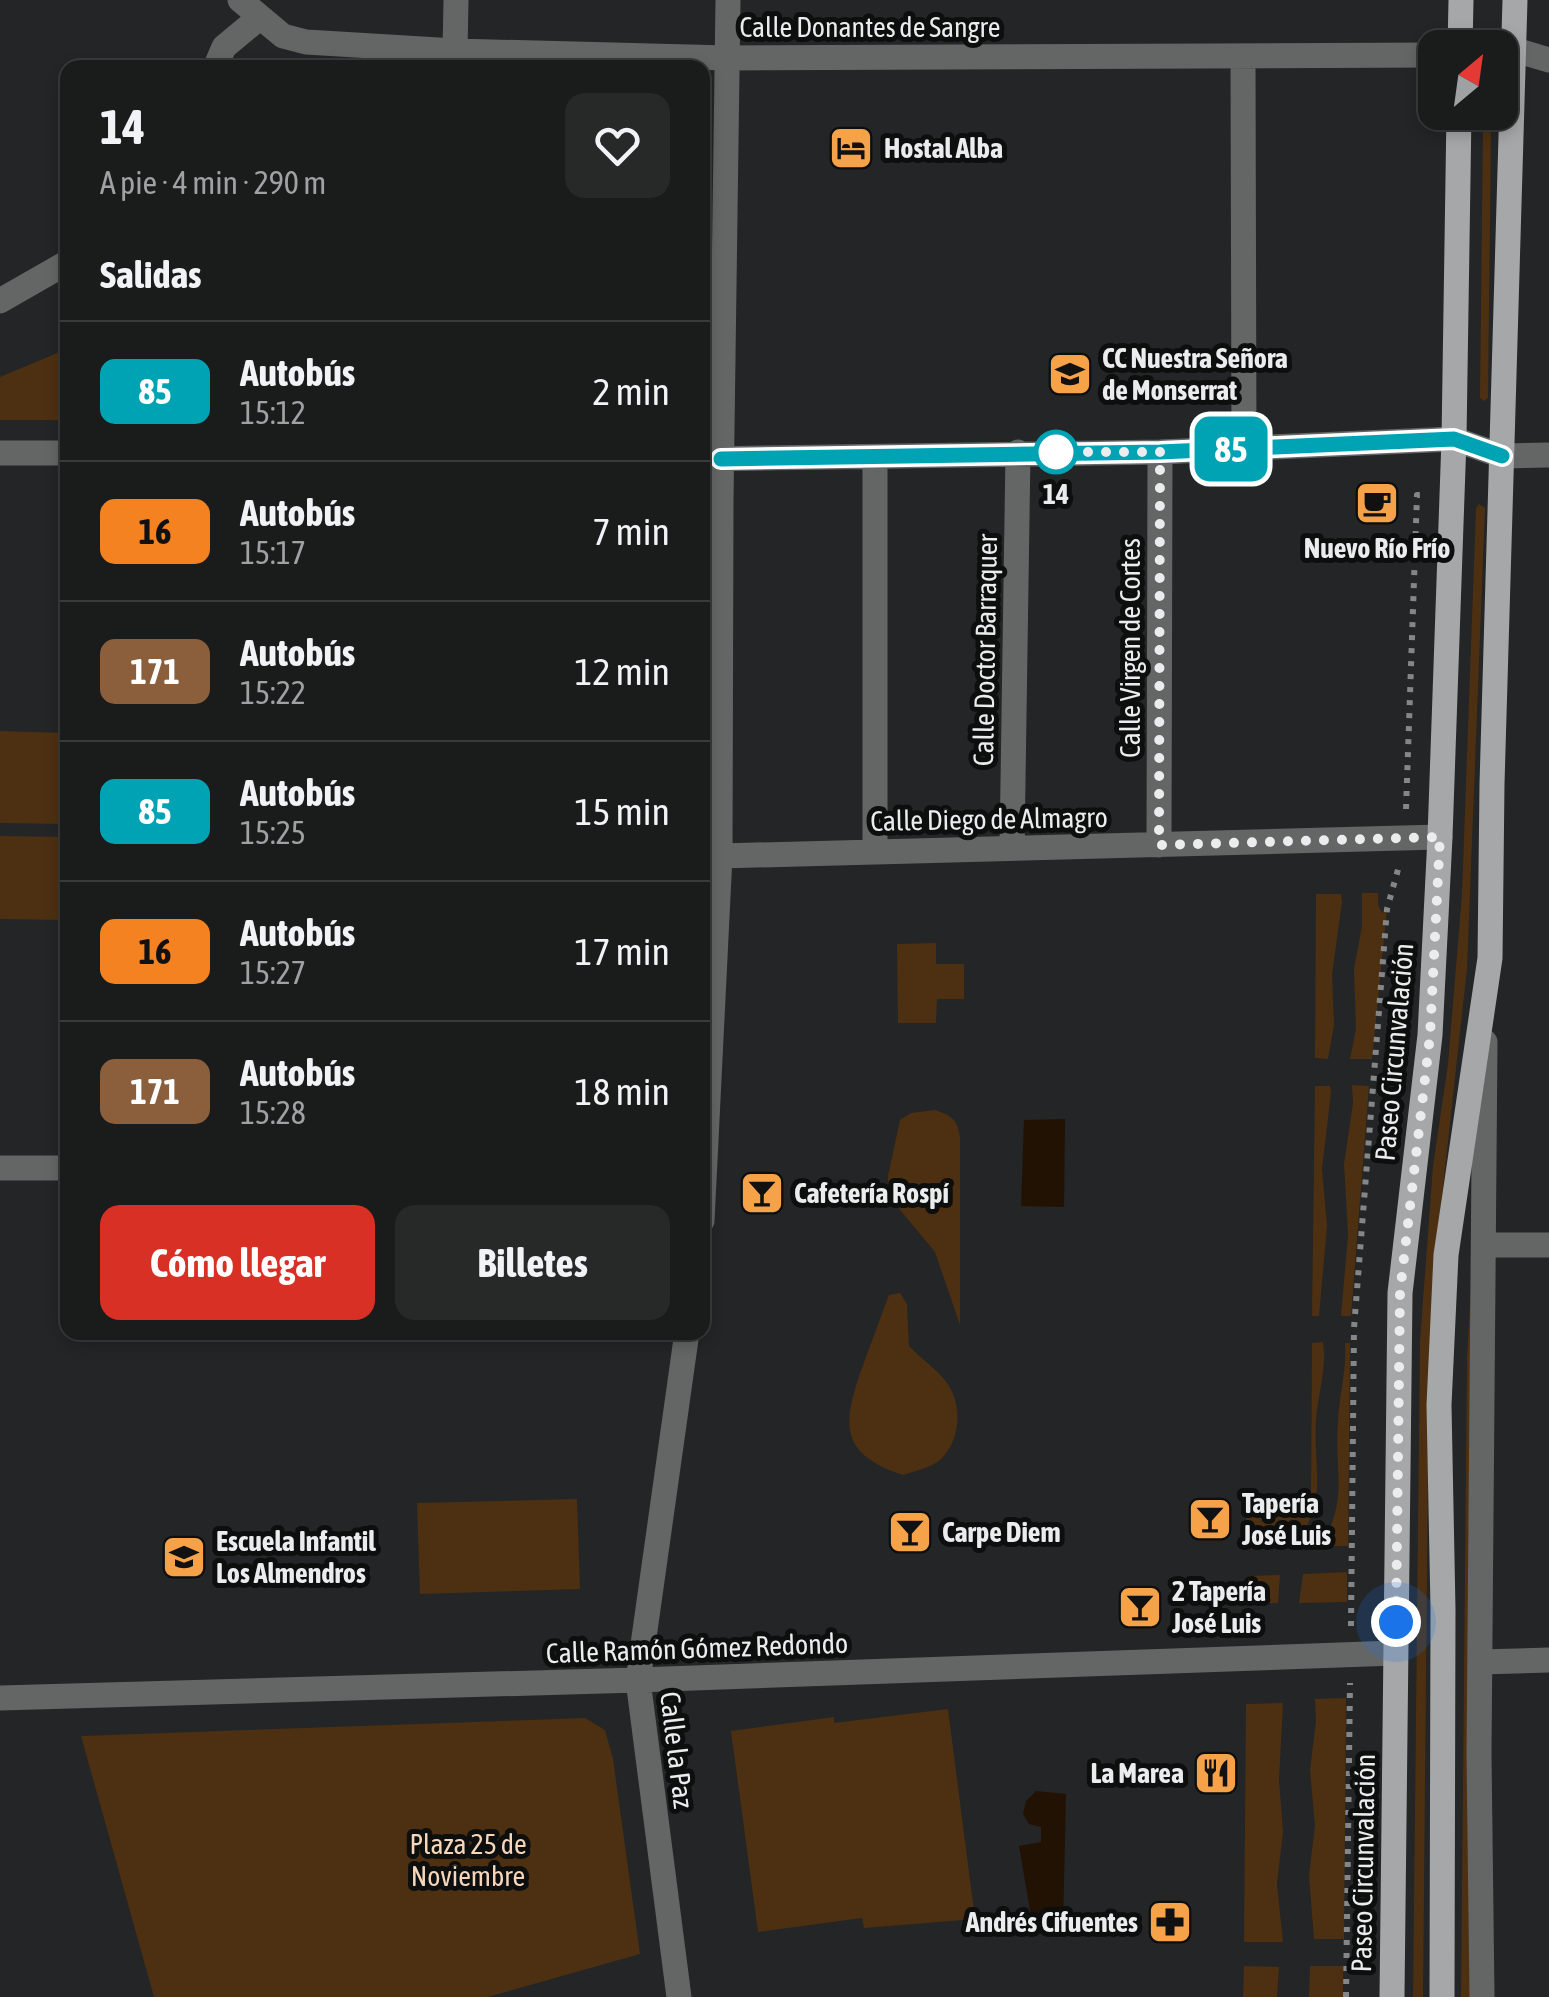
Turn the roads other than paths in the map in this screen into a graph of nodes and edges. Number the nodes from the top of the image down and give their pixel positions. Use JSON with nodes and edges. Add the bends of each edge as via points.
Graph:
{"nodes":[{"id":1,"x":240,"y":0,"type":"edge"},
{"id":2,"x":456,"y":0,"type":"edge"},
{"id":3,"x":728,"y":0,"type":"edge"},
{"id":4,"x":1461,"y":0,"type":"edge"},
{"id":5,"x":1515,"y":0,"type":"edge"},
{"id":6,"x":259,"y":18,"type":"junction"},
{"id":7,"x":1460,"y":30,"type":"edge"},
{"id":8,"x":1511,"y":30,"type":"edge"},
{"id":9,"x":455,"y":51,"type":"junction"},
{"id":10,"x":1518,"y":52,"type":"edge"},
{"id":11,"x":1418,"y":55,"type":"edge"},
{"id":12,"x":1243,"y":57,"type":"junction"},
{"id":13,"x":728,"y":58,"type":"junction"},
{"id":14,"x":219,"y":60,"type":"edge"},
{"id":15,"x":1549,"y":60,"type":"edge"},
{"id":16,"x":1459,"y":130,"type":"edge"},
{"id":17,"x":1507,"y":130,"type":"edge"},
{"id":18,"x":60,"y":267,"type":"edge"},
{"id":19,"x":0,"y":301,"type":"edge"},
{"id":20,"x":1454,"y":439,"type":"junction"},
{"id":21,"x":1244,"y":448,"type":"junction"},
{"id":22,"x":1018,"y":452,"type":"junction"},
{"id":23,"x":1160,"y":452,"type":"junction"},
{"id":24,"x":60,"y":453,"type":"edge"},
{"id":25,"x":0,"y":454,"type":"edge"},
{"id":26,"x":1549,"y":455,"type":"edge"},
{"id":27,"x":1502,"y":456,"type":"junction"},
{"id":28,"x":875,"y":457,"type":"junction"},
{"id":29,"x":712,"y":459,"type":"edge"},
{"id":30,"x":1440,"y":837,"type":"junction"},
{"id":31,"x":1159,"y":845,"type":"junction"},
{"id":32,"x":1012,"y":848,"type":"junction"},
{"id":33,"x":875,"y":852,"type":"junction"},
{"id":34,"x":720,"y":856,"type":"junction"},
{"id":35,"x":1490,"y":958,"type":"junction"},
{"id":36,"x":710,"y":1055,"type":"edge"},
{"id":37,"x":0,"y":1168,"type":"edge"},
{"id":38,"x":60,"y":1168,"type":"edge"},
{"id":39,"x":1486,"y":1245,"type":"junction"},
{"id":40,"x":1549,"y":1245,"type":"edge"},
{"id":41,"x":686,"y":1340,"type":"edge"},
{"id":42,"x":1395,"y":1653,"type":"junction"},
{"id":43,"x":1549,"y":1660,"type":"edge"},
{"id":44,"x":1480,"y":1662,"type":"junction"},
{"id":45,"x":638,"y":1680,"type":"junction"},
{"id":46,"x":0,"y":1698,"type":"edge"},
{"id":47,"x":679,"y":1997,"type":"edge"},
{"id":48,"x":1392,"y":1997,"type":"edge"},
{"id":49,"x":1442,"y":1997,"type":"edge"},
{"id":50,"x":1482,"y":1997,"type":"edge"}],
"edges":[{"from":1,"to":6,"type":"street"},
{"from":2,"to":9,"type":"street"},
{"from":3,"to":13,"type":"street"},
{"from":4,"to":7,"type":"main road"},
{"from":5,"to":8,"type":"main road"},
{"from":6,"to":9,"type":"street","name":"Calle Donantes de Sangre","via":[[283,36],[306,42]]},
{"from":6,"to":14,"type":"street","via":[[224,47]]},
{"from":9,"to":13,"type":"street","name":"Calle Donantes de Sangre"},
{"from":10,"to":15,"type":"street"},
{"from":11,"to":12,"type":"street","name":"Calle Donantes de Sangre"},
{"from":12,"to":13,"type":"street","name":"Calle Donantes de Sangre"},
{"from":12,"to":21,"type":"street"},
{"from":13,"to":29,"type":"street"},
{"from":16,"to":20,"type":"main road","name":"Paseo Circunvalación"},
{"from":17,"to":27,"type":"main road"},
{"from":18,"to":19,"type":"street"},
{"from":20,"to":21,"type":"street"},
{"from":20,"to":27,"type":"street"},
{"from":20,"to":30,"type":"main road","name":"Paseo Circunvalación"},
{"from":21,"to":23,"type":"street"},
{"from":22,"to":23,"type":"street"},
{"from":22,"to":28,"type":"street"},
{"from":22,"to":32,"type":"street","name":"Calle Doctor Barraquer"},
{"from":23,"to":31,"type":"street","name":"Calle Virgen de Cortes"},
{"from":24,"to":25,"type":"street"},
{"from":26,"to":27,"type":"street"},
{"from":27,"to":35,"type":"main road"},
{"from":28,"to":29,"type":"street"},
{"from":28,"to":33,"type":"street"},
{"from":29,"to":34,"type":"street"},
{"from":30,"to":31,"type":"street","name":"Calle Diego de Almagro"},
{"from":30,"to":42,"type":"main road","name":"Paseo Circunvalación","via":[[1430,1036],[1400,1292]]},
{"from":31,"to":32,"type":"street","name":"Calle Diego de Almagro"},
{"from":32,"to":33,"type":"street","name":"Calle Diego de Almagro"},
{"from":33,"to":34,"type":"street","name":"Calle Diego de Almagro"},
{"from":34,"to":36,"type":"street"},
{"from":35,"to":39,"type":"street"},
{"from":35,"to":49,"type":"main road","via":[[1443,1312]]},
{"from":37,"to":38,"type":"street"},
{"from":39,"to":40,"type":"street"},
{"from":39,"to":44,"type":"street"},
{"from":41,"to":45,"type":"street","name":"Calle la Paz"},
{"from":42,"to":45,"type":"street","name":"Calle Ramón Gómez Redondo"},
{"from":42,"to":48,"type":"main road","name":"Paseo Circunvalación"},
{"from":43,"to":44,"type":"street"},
{"from":44,"to":50,"type":"street"},
{"from":45,"to":46,"type":"street","name":"Calle Ramón Gómez Redondo"},
{"from":45,"to":47,"type":"street","name":"Calle la Paz"}]}
